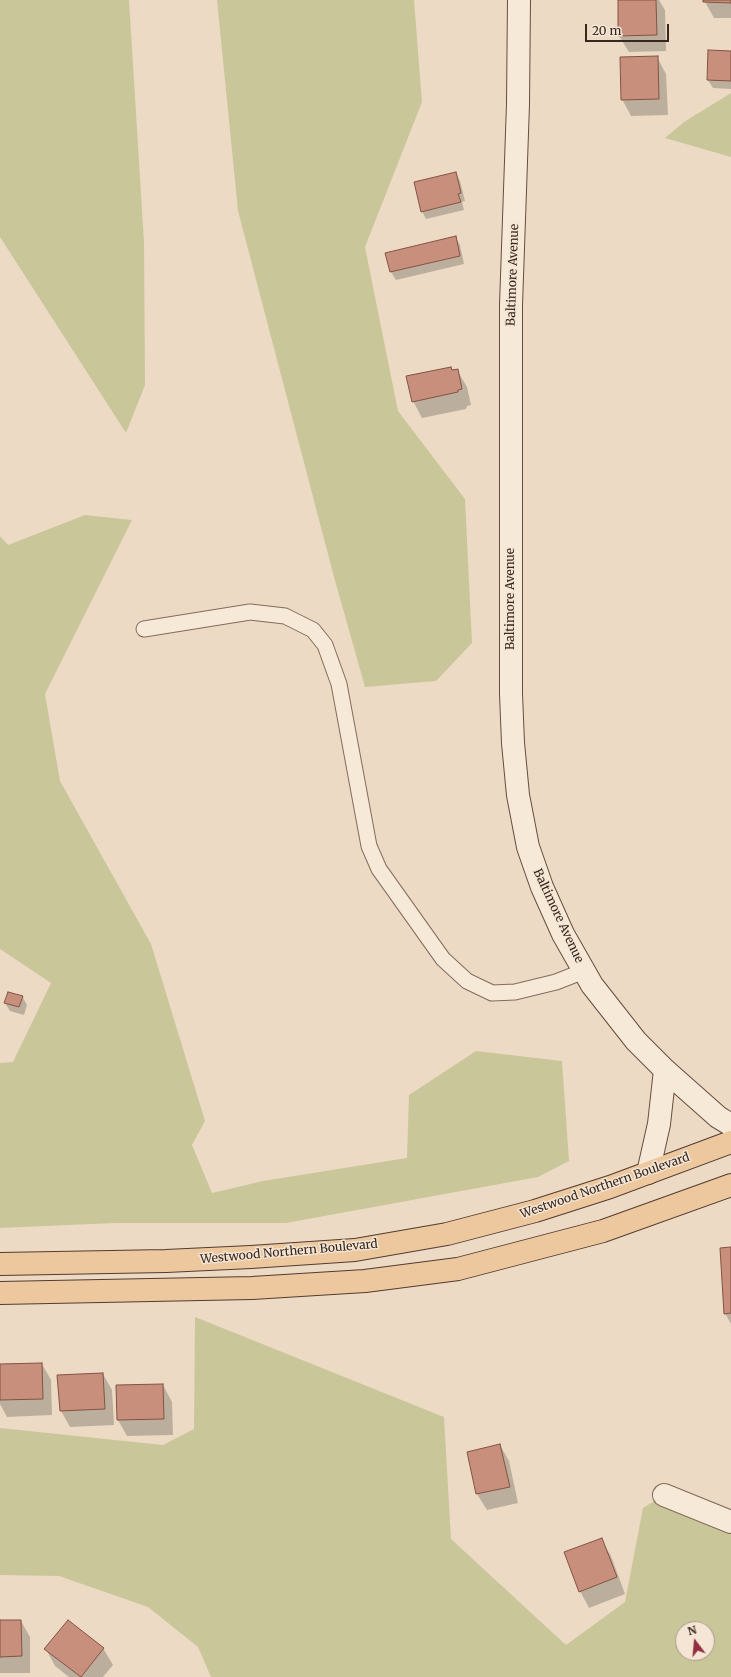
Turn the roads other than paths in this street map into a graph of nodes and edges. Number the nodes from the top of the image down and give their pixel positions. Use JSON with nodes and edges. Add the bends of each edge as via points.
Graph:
{"nodes":[{"id":1,"x":519,"y":0,"type":"edge"},
{"id":2,"x":144,"y":629,"type":"dead end"},
{"id":3,"x":584,"y":972,"type":"junction"},
{"id":4,"x":665,"y":1070,"type":"junction"},
{"id":5,"x":731,"y":1125,"type":"edge"},
{"id":6,"x":731,"y":1142,"type":"edge"},
{"id":7,"x":648,"y":1174,"type":"junction"},
{"id":8,"x":731,"y":1185,"type":"edge"},
{"id":9,"x":0,"y":1264,"type":"edge"},
{"id":10,"x":0,"y":1293,"type":"edge"},
{"id":11,"x":664,"y":1495,"type":"dead end"},
{"id":12,"x":731,"y":1522,"type":"edge"}],
"edges":[{"from":1,"to":3,"type":"street","name":"Baltimore Avenue","via":[[511,305],[513,743],[518,795],[528,847],[542,887]]},
{"from":2,"to":3,"type":"lane","via":[[250,612],[285,616],[313,630],[325,645],[339,684],[369,846],[380,868],[443,959],[467,981],[492,993],[515,992]]},
{"from":3,"to":4,"type":"street","name":"Baltimore Avenue","via":[[636,1041]]},
{"from":4,"to":5,"type":"street","name":"Baltimore Avenue"},
{"from":4,"to":7,"type":"street","via":[[659,1124]]},
{"from":6,"to":7,"type":"main road","name":"Westwood Northern Boulevard"},
{"from":7,"to":9,"type":"main road","name":"Westwood Northern Boulevard","via":[[535,1211],[447,1234],[355,1250],[166,1261]]},
{"from":8,"to":10,"type":"main road","via":[[603,1232],[458,1269],[365,1281],[252,1288]]},
{"from":11,"to":12,"type":"street"}]}
